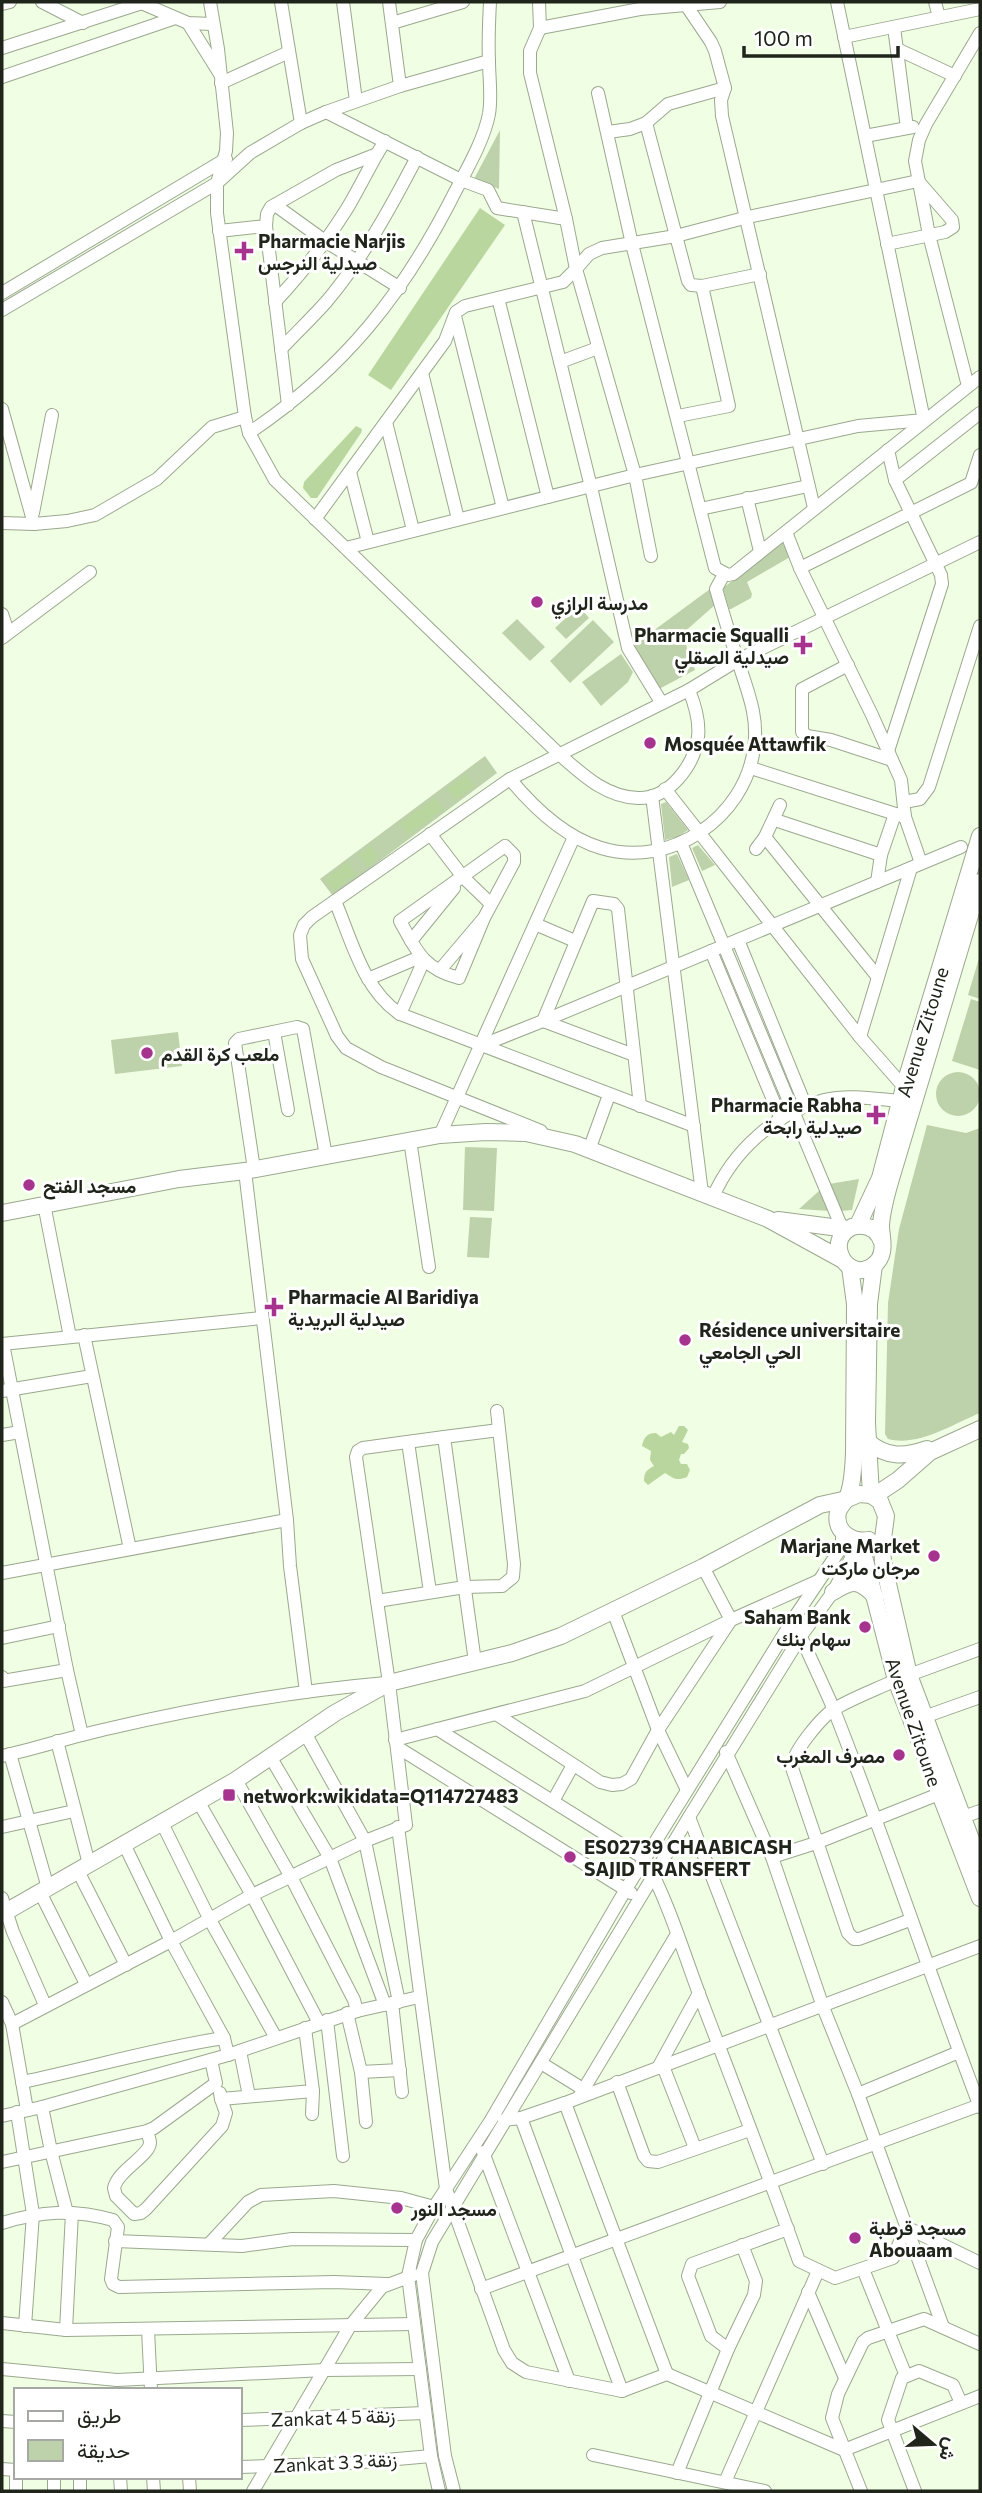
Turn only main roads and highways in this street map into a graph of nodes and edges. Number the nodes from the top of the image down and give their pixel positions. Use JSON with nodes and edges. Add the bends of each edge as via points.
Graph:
{"nodes":[{"id":1,"x":980,"y":836,"type":"edge"},
{"id":2,"x":980,"y":882,"type":"edge"},
{"id":3,"x":2,"y":1213,"type":"edge"},
{"id":4,"x":768,"y":1219,"type":"junction"},
{"id":5,"x":849,"y":1227,"type":"junction"},
{"id":6,"x":882,"y":1242,"type":"junction"},
{"id":7,"x":846,"y":1263,"type":"junction"},
{"id":8,"x":874,"y":1265,"type":"junction"},
{"id":9,"x":980,"y":1429,"type":"edge"},
{"id":10,"x":867,"y":1441,"type":"junction"},
{"id":11,"x":943,"y":1444,"type":"junction"},
{"id":12,"x":898,"y":1480,"type":"junction"},
{"id":13,"x":873,"y":1496,"type":"junction"},
{"id":14,"x":847,"y":1499,"type":"junction"},
{"id":15,"x":803,"y":1514,"type":"junction"},
{"id":16,"x":886,"y":1520,"type":"junction"},
{"id":17,"x":841,"y":1530,"type":"junction"},
{"id":18,"x":860,"y":1542,"type":"junction"},
{"id":19,"x":833,"y":1592,"type":"road end"},
{"id":20,"x":875,"y":1596,"type":"junction"},
{"id":21,"x":903,"y":1677,"type":"junction"},
{"id":22,"x":980,"y":1863,"type":"edge"},
{"id":23,"x":980,"y":1898,"type":"edge"},
{"id":24,"x":3,"y":1908,"type":"edge"}],
"edges":[{"from":1,"to":5,"type":"main road","name":"Avenue Zitoune","via":[[880,1178]]},
{"from":2,"to":6,"type":"main road","name":"Avenue Zitoune","via":[[890,1182]]},
{"from":3,"to":4,"type":"main road","via":[[410,1140],[486,1132],[560,1139]]},
{"from":4,"to":5,"type":"main road"},
{"from":4,"to":7,"type":"main road"},
{"from":5,"to":6,"type":"main road","via":[[871,1227]]},
{"from":5,"to":7,"type":"main road","via":[[839,1240]]},
{"from":6,"to":8,"type":"main road","via":[[882,1254]]},
{"from":7,"to":8,"type":"main road","via":[[863,1270]]},
{"from":7,"to":14,"type":"main road","via":[[855,1304],[854,1454]]},
{"from":8,"to":10,"type":"main road"},
{"from":9,"to":11,"type":"main road"},
{"from":10,"to":11,"type":"main road","via":[[893,1455]]},
{"from":10,"to":13,"type":"main road"},
{"from":11,"to":12,"type":"main road"},
{"from":12,"to":13,"type":"main road"},
{"from":12,"to":16,"type":"main road","name":"Avenue Zitoune","via":[[888,1500]]},
{"from":13,"to":14,"type":"main road","via":[[859,1493]]},
{"from":13,"to":16,"type":"main road","via":[[880,1501]]},
{"from":14,"to":15,"type":"main road"},
{"from":14,"to":17,"type":"main road","via":[[838,1512]]},
{"from":15,"to":17,"type":"main road","via":[[824,1515]]},
{"from":15,"to":24,"type":"main road","via":[[561,1636],[512,1653],[388,1683],[162,1824]]},
{"from":16,"to":18,"type":"main road","via":[[873,1539]]},
{"from":16,"to":21,"type":"main road","name":"Avenue Zitoune","via":[[882,1546],[885,1575]]},
{"from":17,"to":18,"type":"main road"},
{"from":18,"to":20,"type":"main road","name":"Avenue Zitoune"},
{"from":19,"to":20,"type":"main road","via":[[855,1583]]},
{"from":20,"to":21,"type":"main road","name":"Avenue Zitoune"},
{"from":21,"to":22,"type":"main road","name":"Avenue Zitoune","via":[[925,1717]]},
{"from":21,"to":23,"type":"main road","name":"Avenue Zitoune","via":[[939,1794]]}]}
